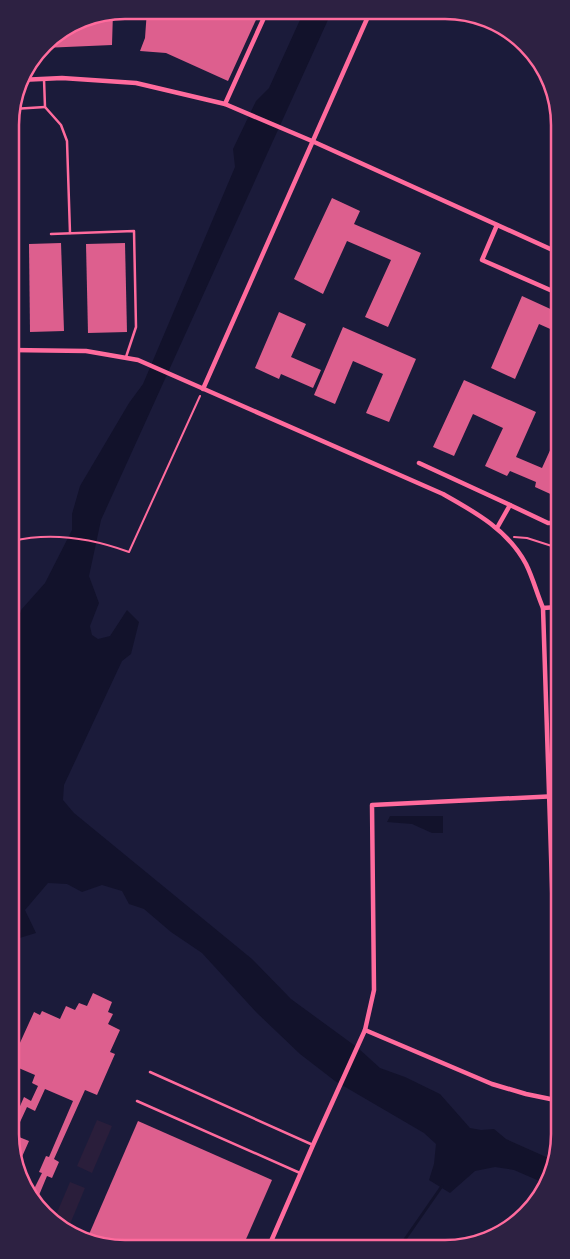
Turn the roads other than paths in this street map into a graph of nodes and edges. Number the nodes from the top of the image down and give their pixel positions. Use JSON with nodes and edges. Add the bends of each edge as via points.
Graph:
{"nodes":[{"id":1,"x":263,"y":19,"type":"edge"},
{"id":2,"x":367,"y":19,"type":"edge"},
{"id":3,"x":44,"y":79,"type":"junction"},
{"id":4,"x":29,"y":80,"type":"edge"},
{"id":5,"x":226,"y":104,"type":"junction"},
{"id":6,"x":45,"y":107,"type":"junction"},
{"id":7,"x":20,"y":109,"type":"edge"},
{"id":8,"x":312,"y":141,"type":"junction"},
{"id":9,"x":497,"y":225,"type":"junction"},
{"id":10,"x":70,"y":233,"type":"junction"},
{"id":11,"x":51,"y":234,"type":"dead end"},
{"id":12,"x":551,"y":250,"type":"edge"},
{"id":13,"x":551,"y":290,"type":"edge"},
{"id":14,"x":19,"y":350,"type":"edge"},
{"id":15,"x":126,"y":357,"type":"junction"},
{"id":16,"x":203,"y":389,"type":"junction"},
{"id":17,"x":419,"y":463,"type":"dead end"},
{"id":18,"x":510,"y":505,"type":"junction"},
{"id":19,"x":551,"y":522,"type":"edge"},
{"id":20,"x":497,"y":528,"type":"junction"},
{"id":21,"x":543,"y":608,"type":"junction"},
{"id":22,"x":551,"y":608,"type":"edge"},
{"id":23,"x":550,"y":797,"type":"junction"},
{"id":24,"x":551,"y":831,"type":"edge"},
{"id":25,"x":365,"y":1030,"type":"junction"},
{"id":26,"x":150,"y":1072,"type":"dead end"},
{"id":27,"x":551,"y":1099,"type":"edge"},
{"id":28,"x":138,"y":1100,"type":"dead end"},
{"id":29,"x":312,"y":1145,"type":"junction"},
{"id":30,"x":300,"y":1173,"type":"junction"},
{"id":31,"x":272,"y":1240,"type":"edge"}],
"edges":[{"from":1,"to":5,"type":"street"},
{"from":2,"to":8,"type":"street"},
{"from":3,"to":4,"type":"street"},
{"from":3,"to":5,"type":"street","via":[[136,83]]},
{"from":3,"to":6,"type":"lane"},
{"from":5,"to":8,"type":"street"},
{"from":6,"to":7,"type":"lane"},
{"from":6,"to":10,"type":"lane","via":[[61,125],[67,141]]},
{"from":8,"to":9,"type":"street"},
{"from":8,"to":16,"type":"street"},
{"from":9,"to":12,"type":"street"},
{"from":9,"to":13,"type":"street","via":[[482,260]]},
{"from":10,"to":11,"type":"lane"},
{"from":10,"to":15,"type":"lane","via":[[134,231],[136,327]]},
{"from":14,"to":15,"type":"street","via":[[86,351]]},
{"from":15,"to":16,"type":"street"},
{"from":16,"to":20,"type":"street","via":[[443,494]]},
{"from":17,"to":18,"type":"street"},
{"from":18,"to":19,"type":"street"},
{"from":18,"to":20,"type":"street"},
{"from":20,"to":21,"type":"street","via":[[525,563]]},
{"from":21,"to":22,"type":"street"},
{"from":21,"to":23,"type":"street"},
{"from":23,"to":24,"type":"street"},
{"from":23,"to":25,"type":"street","via":[[372,804],[374,990]]},
{"from":25,"to":27,"type":"street","via":[[492,1084]]},
{"from":25,"to":29,"type":"street"},
{"from":26,"to":29,"type":"lane"},
{"from":28,"to":30,"type":"lane"},
{"from":29,"to":30,"type":"street"},
{"from":30,"to":31,"type":"street"}]}
